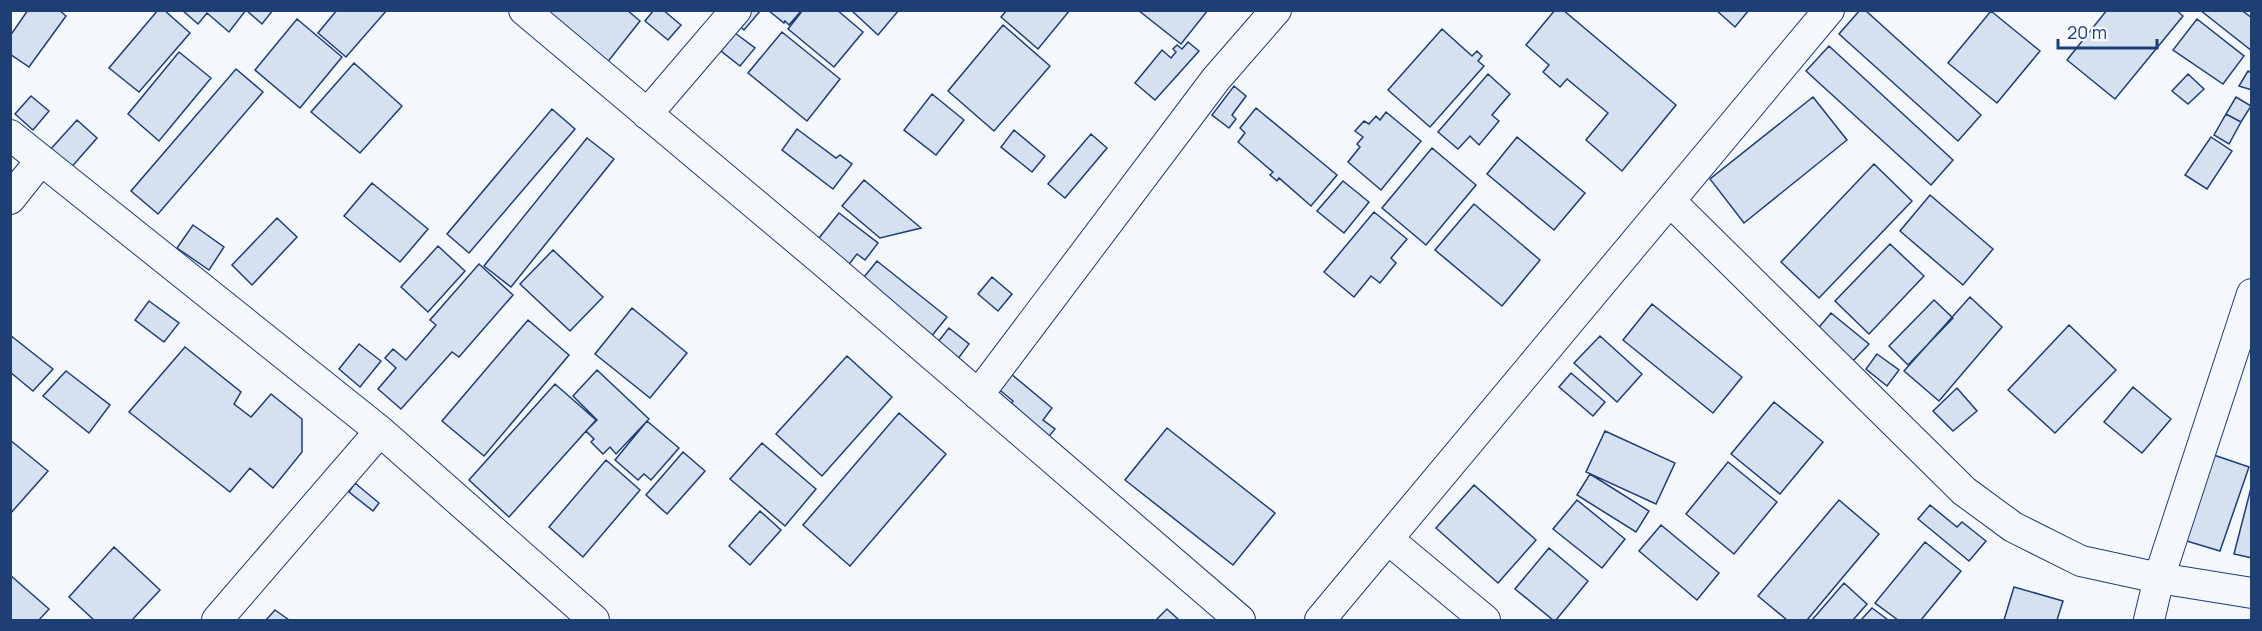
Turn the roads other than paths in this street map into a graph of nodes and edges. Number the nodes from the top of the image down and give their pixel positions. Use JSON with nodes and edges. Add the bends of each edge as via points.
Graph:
{"nodes":[{"id":1,"x":524,"y":10,"type":"edge"},
{"id":2,"x":736,"y":10,"type":"edge"},
{"id":3,"x":1276,"y":10,"type":"edge"},
{"id":4,"x":1829,"y":10,"type":"edge"},
{"id":5,"x":647,"y":114,"type":"junction"},
{"id":6,"x":10,"y":135,"type":"edge"},
{"id":7,"x":41,"y":160,"type":"junction"},
{"id":8,"x":10,"y":199,"type":"edge"},
{"id":9,"x":1670,"y":201,"type":"junction"},
{"id":10,"x":2252,"y":294,"type":"edge"},
{"id":11,"x":978,"y":395,"type":"junction"},
{"id":12,"x":380,"y":431,"type":"junction"},
{"id":13,"x":1389,"y":540,"type":"junction"},
{"id":14,"x":2159,"y":578,"type":"junction"},
{"id":15,"x":2252,"y":593,"type":"edge"},
{"id":16,"x":217,"y":621,"type":"edge"},
{"id":17,"x":594,"y":621,"type":"edge"},
{"id":18,"x":1240,"y":621,"type":"edge"},
{"id":19,"x":1320,"y":621,"type":"edge"},
{"id":20,"x":1485,"y":621,"type":"edge"},
{"id":21,"x":2149,"y":621,"type":"edge"}],
"edges":[{"from":1,"to":5,"type":"street"},
{"from":2,"to":5,"type":"street"},
{"from":3,"to":11,"type":"street","via":[[1216,79]]},
{"from":4,"to":9,"type":"street"},
{"from":5,"to":11,"type":"street"},
{"from":6,"to":7,"type":"street"},
{"from":7,"to":8,"type":"street"},
{"from":7,"to":12,"type":"street"},
{"from":9,"to":13,"type":"street"},
{"from":9,"to":14,"type":"street","via":[[1964,491],[2013,527],[2081,561]]},
{"from":10,"to":14,"type":"street"},
{"from":11,"to":18,"type":"street"},
{"from":12,"to":16,"type":"street"},
{"from":12,"to":17,"type":"street"},
{"from":13,"to":19,"type":"street"},
{"from":13,"to":20,"type":"street"},
{"from":14,"to":15,"type":"street"},
{"from":14,"to":21,"type":"street"}]}
